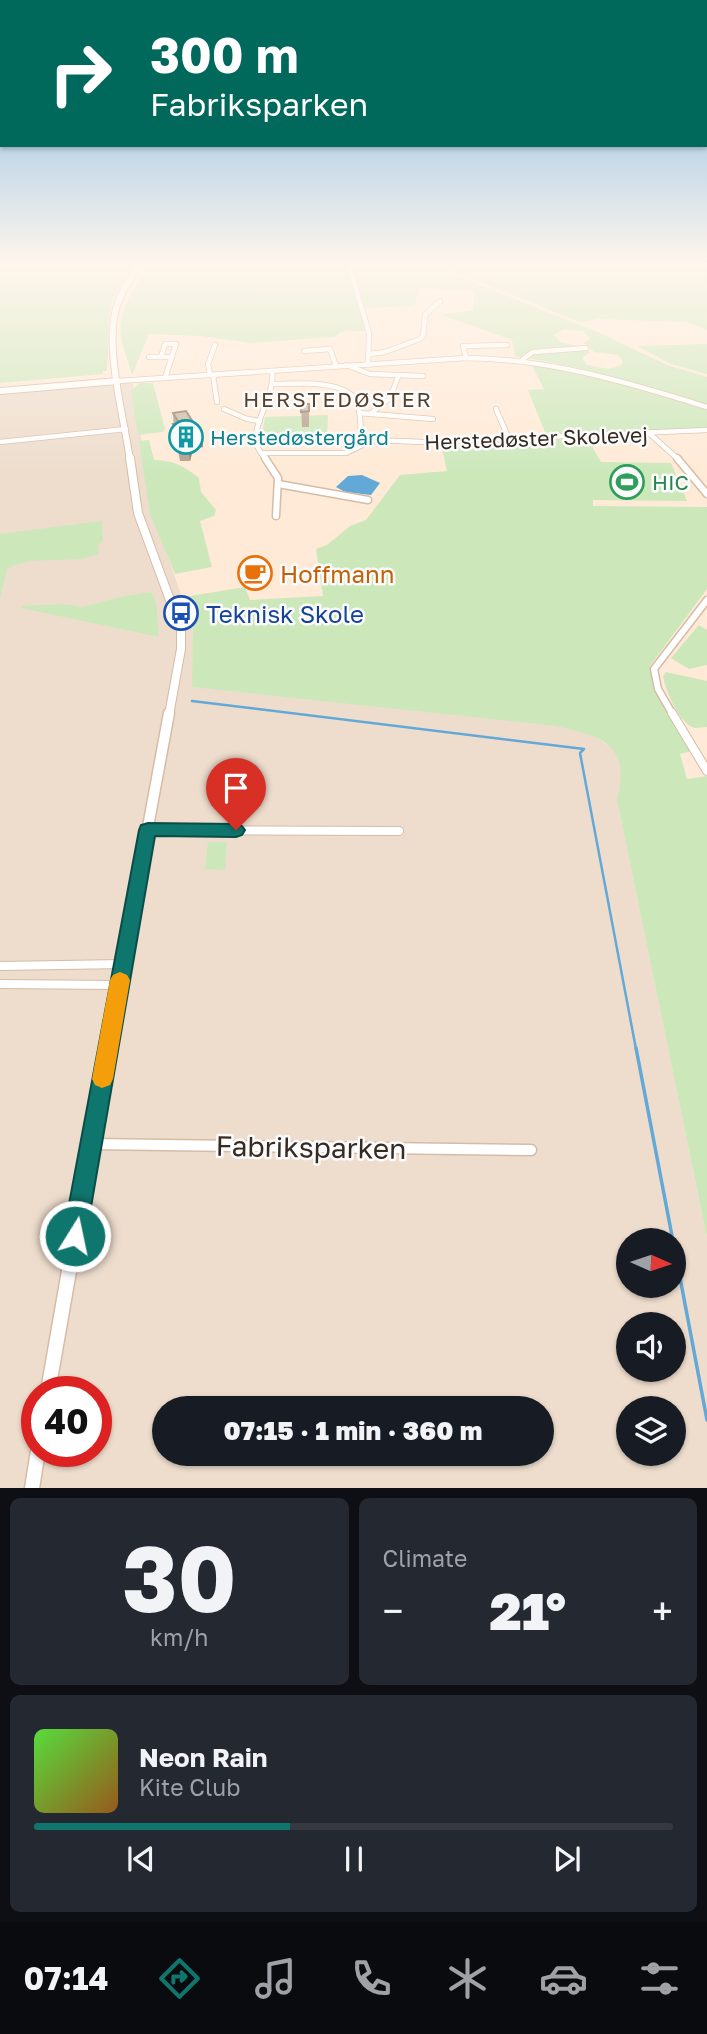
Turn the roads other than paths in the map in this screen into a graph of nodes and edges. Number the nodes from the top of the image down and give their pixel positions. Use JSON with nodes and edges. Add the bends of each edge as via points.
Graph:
{"nodes":[{"id":1,"x":113,"y":334,"type":"edge"},
{"id":2,"x":369,"y":334,"type":"edge"},
{"id":3,"x":423,"y":334,"type":"edge"},
{"id":4,"x":215,"y":345,"type":"dead end"},
{"id":5,"x":507,"y":345,"type":"dead end"},
{"id":6,"x":586,"y":348,"type":"dead end"},
{"id":7,"x":304,"y":351,"type":"dead end"},
{"id":8,"x":370,"y":354,"type":"junction"},
{"id":9,"x":149,"y":357,"type":"dead end"},
{"id":10,"x":161,"y":357,"type":"junction"},
{"id":11,"x":172,"y":357,"type":"junction"},
{"id":12,"x":466,"y":358,"type":"junction"},
{"id":13,"x":523,"y":359,"type":"junction"},
{"id":14,"x":368,"y":364,"type":"junction"},
{"id":15,"x":346,"y":365,"type":"junction"},
{"id":16,"x":336,"y":366,"type":"junction"},
{"id":17,"x":272,"y":371,"type":"junction"},
{"id":18,"x":211,"y":375,"type":"junction"},
{"id":19,"x":423,"y":376,"type":"dead end"},
{"id":20,"x":398,"y":377,"type":"junction"},
{"id":21,"x":165,"y":378,"type":"junction"},
{"id":22,"x":118,"y":381,"type":"junction"},
{"id":23,"x":274,"y":384,"type":"junction"},
{"id":24,"x":0,"y":391,"type":"edge"},
{"id":25,"x":217,"y":402,"type":"dead end"},
{"id":26,"x":707,"y":407,"type":"edge"},
{"id":27,"x":496,"y":409,"type":"dead end"},
{"id":28,"x":224,"y":410,"type":"dead end"},
{"id":29,"x":359,"y":414,"type":"junction"},
{"id":30,"x":370,"y":414,"type":"junction"},
{"id":31,"x":433,"y":419,"type":"dead end"},
{"id":32,"x":260,"y":421,"type":"junction"},
{"id":33,"x":126,"y":429,"type":"junction"},
{"id":34,"x":707,"y":430,"type":"edge"},
{"id":35,"x":650,"y":434,"type":"junction"},
{"id":36,"x":509,"y":439,"type":"junction"},
{"id":37,"x":373,"y":440,"type":"junction"},
{"id":38,"x":0,"y":442,"type":"edge"},
{"id":39,"x":262,"y":453,"type":"junction"},
{"id":40,"x":278,"y":484,"type":"junction"},
{"id":41,"x":707,"y":494,"type":"edge"},
{"id":42,"x":368,"y":500,"type":"dead end"},
{"id":43,"x":276,"y":516,"type":"dead end"},
{"id":44,"x":707,"y":600,"type":"edge"},
{"id":45,"x":707,"y":771,"type":"edge"},
{"id":46,"x":148,"y":830,"type":"junction"},
{"id":47,"x":398,"y":831,"type":"dead end"},
{"id":48,"x":123,"y":964,"type":"junction"},
{"id":49,"x":0,"y":966,"type":"edge"},
{"id":50,"x":0,"y":984,"type":"edge"},
{"id":51,"x":119,"y":985,"type":"junction"},
{"id":52,"x":90,"y":1144,"type":"junction"},
{"id":53,"x":531,"y":1150,"type":"dead end"},
{"id":54,"x":51,"y":1376,"type":"edge"},
{"id":55,"x":35,"y":1467,"type":"edge"},
{"id":56,"x":32,"y":1488,"type":"edge"}],
"edges":[{"from":1,"to":22,"type":"street"},
{"from":2,"to":8,"type":"street"},
{"from":3,"to":8,"type":"street"},
{"from":4,"to":18,"type":"street","via":[[208,364]]},
{"from":5,"to":12,"type":"street","via":[[463,346]]},
{"from":6,"to":13,"type":"street","via":[[533,352]]},
{"from":7,"to":16,"type":"street","via":[[330,349]]},
{"from":8,"to":14,"type":"street"},
{"from":9,"to":10,"type":"street"},
{"from":10,"to":11,"type":"street"},
{"from":10,"to":11,"type":"street","via":[[165,344],[176,344]]},
{"from":11,"to":21,"type":"street"},
{"from":12,"to":13,"type":"street"},
{"from":12,"to":14,"type":"street"},
{"from":13,"to":26,"type":"street","via":[[579,369]]},
{"from":14,"to":15,"type":"street"},
{"from":15,"to":16,"type":"street"},
{"from":15,"to":20,"type":"street","via":[[354,371]]},
{"from":16,"to":17,"type":"street"},
{"from":17,"to":18,"type":"street"},
{"from":17,"to":23,"type":"street"},
{"from":18,"to":21,"type":"street"},
{"from":18,"to":25,"type":"street"},
{"from":19,"to":20,"type":"street"},
{"from":20,"to":30,"type":"street","via":[[390,398]]},
{"from":21,"to":22,"type":"street"},
{"from":22,"to":24,"type":"street"},
{"from":22,"to":33,"type":"street"},
{"from":23,"to":29,"type":"street","via":[[338,388],[354,397]]},
{"from":23,"to":32,"type":"street"},
{"from":27,"to":36,"type":"street"},
{"from":28,"to":32,"type":"street"},
{"from":29,"to":30,"type":"street"},
{"from":29,"to":37,"type":"street","via":[[361,433]]},
{"from":30,"to":31,"type":"street"},
{"from":32,"to":39,"type":"street","via":[[256,436]]},
{"from":33,"to":38,"type":"street"},
{"from":33,"to":46,"type":"street","via":[[138,513],[181,630]]},
{"from":34,"to":35,"type":"street","name":"Herstedøster Skolevej"},
{"from":35,"to":36,"type":"street","name":"Herstedøster Skolevej"},
{"from":35,"to":41,"type":"street"},
{"from":36,"to":37,"type":"street","name":"Herstedøster Skolevej"},
{"from":37,"to":39,"type":"street","via":[[346,453]]},
{"from":39,"to":40,"type":"street"},
{"from":40,"to":42,"type":"street"},
{"from":40,"to":43,"type":"street"},
{"from":44,"to":45,"type":"street","via":[[654,669],[657,689]]},
{"from":46,"to":47,"type":"street"},
{"from":46,"to":48,"type":"street"},
{"from":48,"to":49,"type":"street"},
{"from":48,"to":51,"type":"street"},
{"from":50,"to":51,"type":"street"},
{"from":51,"to":52,"type":"street"},
{"from":52,"to":53,"type":"street","name":"Fabriksparken"},
{"from":52,"to":54,"type":"street"},
{"from":55,"to":56,"type":"street"}]}
